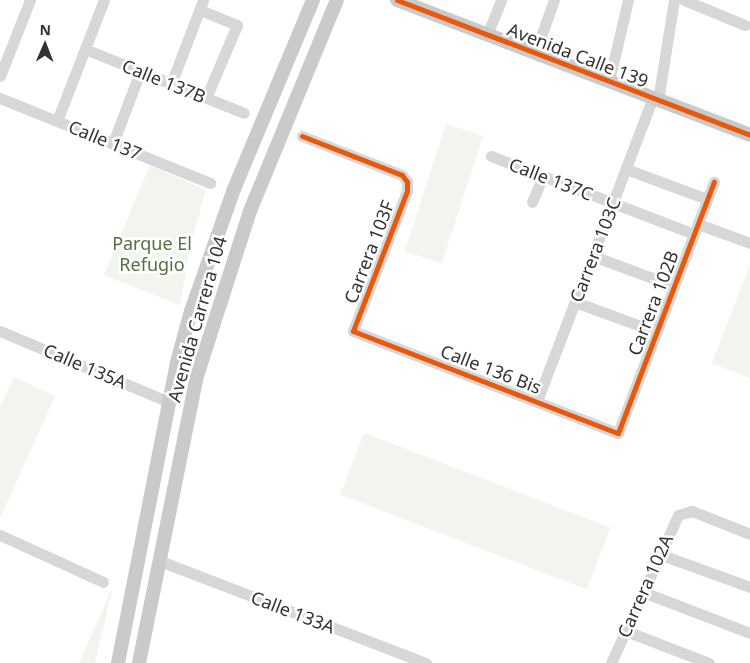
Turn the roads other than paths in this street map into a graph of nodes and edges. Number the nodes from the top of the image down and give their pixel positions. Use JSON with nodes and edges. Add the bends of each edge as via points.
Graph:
{"nodes":[{"id":1,"x":30,"y":0,"type":"edge"},
{"id":2,"x":104,"y":0,"type":"edge"},
{"id":3,"x":312,"y":0,"type":"edge"},
{"id":4,"x":337,"y":0,"type":"edge"},
{"id":5,"x":397,"y":0,"type":"edge"},
{"id":6,"x":501,"y":0,"type":"edge"},
{"id":7,"x":554,"y":0,"type":"edge"},
{"id":8,"x":628,"y":0,"type":"edge"},
{"id":9,"x":674,"y":0,"type":"edge"},
{"id":10,"x":684,"y":0,"type":"edge"},
{"id":11,"x":201,"y":5,"type":"edge"},
{"id":12,"x":745,"y":25,"type":"dead end"},
{"id":13,"x":487,"y":35,"type":"junction"},
{"id":14,"x":85,"y":49,"type":"junction"},
{"id":15,"x":536,"y":53,"type":"junction"},
{"id":16,"x":140,"y":72,"type":"junction"},
{"id":17,"x":0,"y":76,"type":"edge"},
{"id":18,"x":609,"y":81,"type":"junction"},
{"id":19,"x":171,"y":84,"type":"junction"},
{"id":20,"x":0,"y":98,"type":"edge"},
{"id":21,"x":206,"y":98,"type":"junction"},
{"id":22,"x":656,"y":99,"type":"junction"},
{"id":23,"x":244,"y":113,"type":"dead end"},
{"id":24,"x":57,"y":121,"type":"junction"},
{"id":25,"x":750,"y":135,"type":"edge"},
{"id":26,"x":302,"y":136,"type":"dead end"},
{"id":27,"x":112,"y":143,"type":"junction"},
{"id":28,"x":491,"y":156,"type":"dead end"},
{"id":29,"x":626,"y":169,"type":"junction"},
{"id":30,"x":543,"y":176,"type":"junction"},
{"id":31,"x":714,"y":182,"type":"dead end"},
{"id":32,"x":210,"y":183,"type":"dead end"},
{"id":33,"x":707,"y":199,"type":"junction"},
{"id":34,"x":532,"y":202,"type":"dead end"},
{"id":35,"x":613,"y":203,"type":"junction"},
{"id":36,"x":696,"y":229,"type":"junction"},
{"id":37,"x":750,"y":243,"type":"edge"},
{"id":38,"x":593,"y":256,"type":"junction"},
{"id":39,"x":674,"y":286,"type":"junction"},
{"id":40,"x":575,"y":302,"type":"junction"},
{"id":41,"x":0,"y":330,"type":"edge"},
{"id":42,"x":354,"y":331,"type":"joint"},
{"id":43,"x":657,"y":332,"type":"junction"},
{"id":44,"x":537,"y":401,"type":"junction"},
{"id":45,"x":169,"y":402,"type":"junction"},
{"id":46,"x":618,"y":433,"type":"joint"},
{"id":47,"x":750,"y":534,"type":"edge"},
{"id":48,"x":0,"y":535,"type":"edge"},
{"id":49,"x":659,"y":554,"type":"junction"},
{"id":50,"x":160,"y":561,"type":"junction"},
{"id":51,"x":103,"y":582,"type":"dead end"},
{"id":52,"x":750,"y":587,"type":"edge"},
{"id":53,"x":643,"y":592,"type":"junction"},
{"id":54,"x":626,"y":631,"type":"junction"},
{"id":55,"x":750,"y":633,"type":"edge"},
{"id":56,"x":118,"y":663,"type":"edge"},
{"id":57,"x":139,"y":663,"type":"edge"},
{"id":58,"x":426,"y":663,"type":"edge"},
{"id":59,"x":612,"y":663,"type":"edge"},
{"id":60,"x":708,"y":663,"type":"edge"}],
"edges":[{"from":1,"to":17,"type":"street"},
{"from":2,"to":14,"type":"street"},
{"from":3,"to":45,"type":"main road","name":"Avenida Carrera 104","via":[[205,268],[177,362]]},
{"from":4,"to":50,"type":"main road","name":"Avenida Carrera 104","via":[[258,188],[223,293],[193,394]]},
{"from":5,"to":13,"type":"main road","name":"Avenida Calle 139"},
{"from":6,"to":13,"type":"street"},
{"from":7,"to":15,"type":"street"},
{"from":8,"to":18,"type":"street"},
{"from":9,"to":22,"type":"street","name":"Carrera 103C"},
{"from":10,"to":12,"type":"street"},
{"from":11,"to":19,"type":"street"},
{"from":11,"to":21,"type":"street","via":[[237,25]]},
{"from":13,"to":15,"type":"main road","name":"Avenida Calle 139"},
{"from":14,"to":16,"type":"street","name":"Calle 137B"},
{"from":14,"to":24,"type":"street"},
{"from":15,"to":18,"type":"main road","name":"Avenida Calle 139"},
{"from":16,"to":19,"type":"street","name":"Calle 137B"},
{"from":16,"to":27,"type":"street"},
{"from":18,"to":22,"type":"main road","name":"Avenida Calle 139"},
{"from":19,"to":21,"type":"street","name":"Calle 137B"},
{"from":20,"to":24,"type":"street","name":"Calle 137"},
{"from":21,"to":23,"type":"street","name":"Calle 137B"},
{"from":22,"to":25,"type":"main road","name":"Avenida Calle 139"},
{"from":22,"to":29,"type":"street","name":"Carrera 103C"},
{"from":24,"to":27,"type":"street","name":"Calle 137"},
{"from":26,"to":42,"type":"street","name":"Carrera 103F","via":[[402,175],[407,182],[407,191]]},
{"from":27,"to":32,"type":"street","name":"Calle 137"},
{"from":28,"to":30,"type":"street","name":"Calle 137C"},
{"from":29,"to":33,"type":"street"},
{"from":29,"to":35,"type":"street","name":"Carrera 103C"},
{"from":30,"to":34,"type":"street"},
{"from":30,"to":35,"type":"street","name":"Calle 137C"},
{"from":31,"to":33,"type":"street","name":"Carrera 102B"},
{"from":33,"to":36,"type":"street","name":"Carrera 102B"},
{"from":35,"to":36,"type":"street","name":"Calle 137C"},
{"from":35,"to":38,"type":"street","name":"Carrera 103C"},
{"from":36,"to":37,"type":"street","name":"Calle 137C"},
{"from":36,"to":39,"type":"street","name":"Carrera 102B"},
{"from":38,"to":39,"type":"street"},
{"from":38,"to":40,"type":"street","name":"Carrera 103C"},
{"from":39,"to":43,"type":"street","name":"Carrera 102B"},
{"from":40,"to":43,"type":"street"},
{"from":40,"to":44,"type":"street","name":"Carrera 103C"},
{"from":41,"to":45,"type":"street","name":"Calle 135A"},
{"from":42,"to":44,"type":"street","name":"Calle 136 Bis"},
{"from":43,"to":46,"type":"street","name":"Carrera 102B"},
{"from":44,"to":46,"type":"street","name":"Calle 136 Bis"},
{"from":45,"to":56,"type":"main road","name":"Avenida Carrera 104"},
{"from":47,"to":49,"type":"street","name":"Carrera 102A","via":[[692,511],[682,512],[675,519]]},
{"from":48,"to":51,"type":"street"},
{"from":49,"to":52,"type":"street"},
{"from":49,"to":53,"type":"street","name":"Carrera 102A"},
{"from":50,"to":57,"type":"main road","name":"Avenida Carrera 104"},
{"from":50,"to":58,"type":"street","name":"Calle 133A"},
{"from":53,"to":54,"type":"street","name":"Carrera 102A"},
{"from":53,"to":55,"type":"street"},
{"from":54,"to":59,"type":"street","name":"Carrera 102A"},
{"from":54,"to":60,"type":"street"}]}
